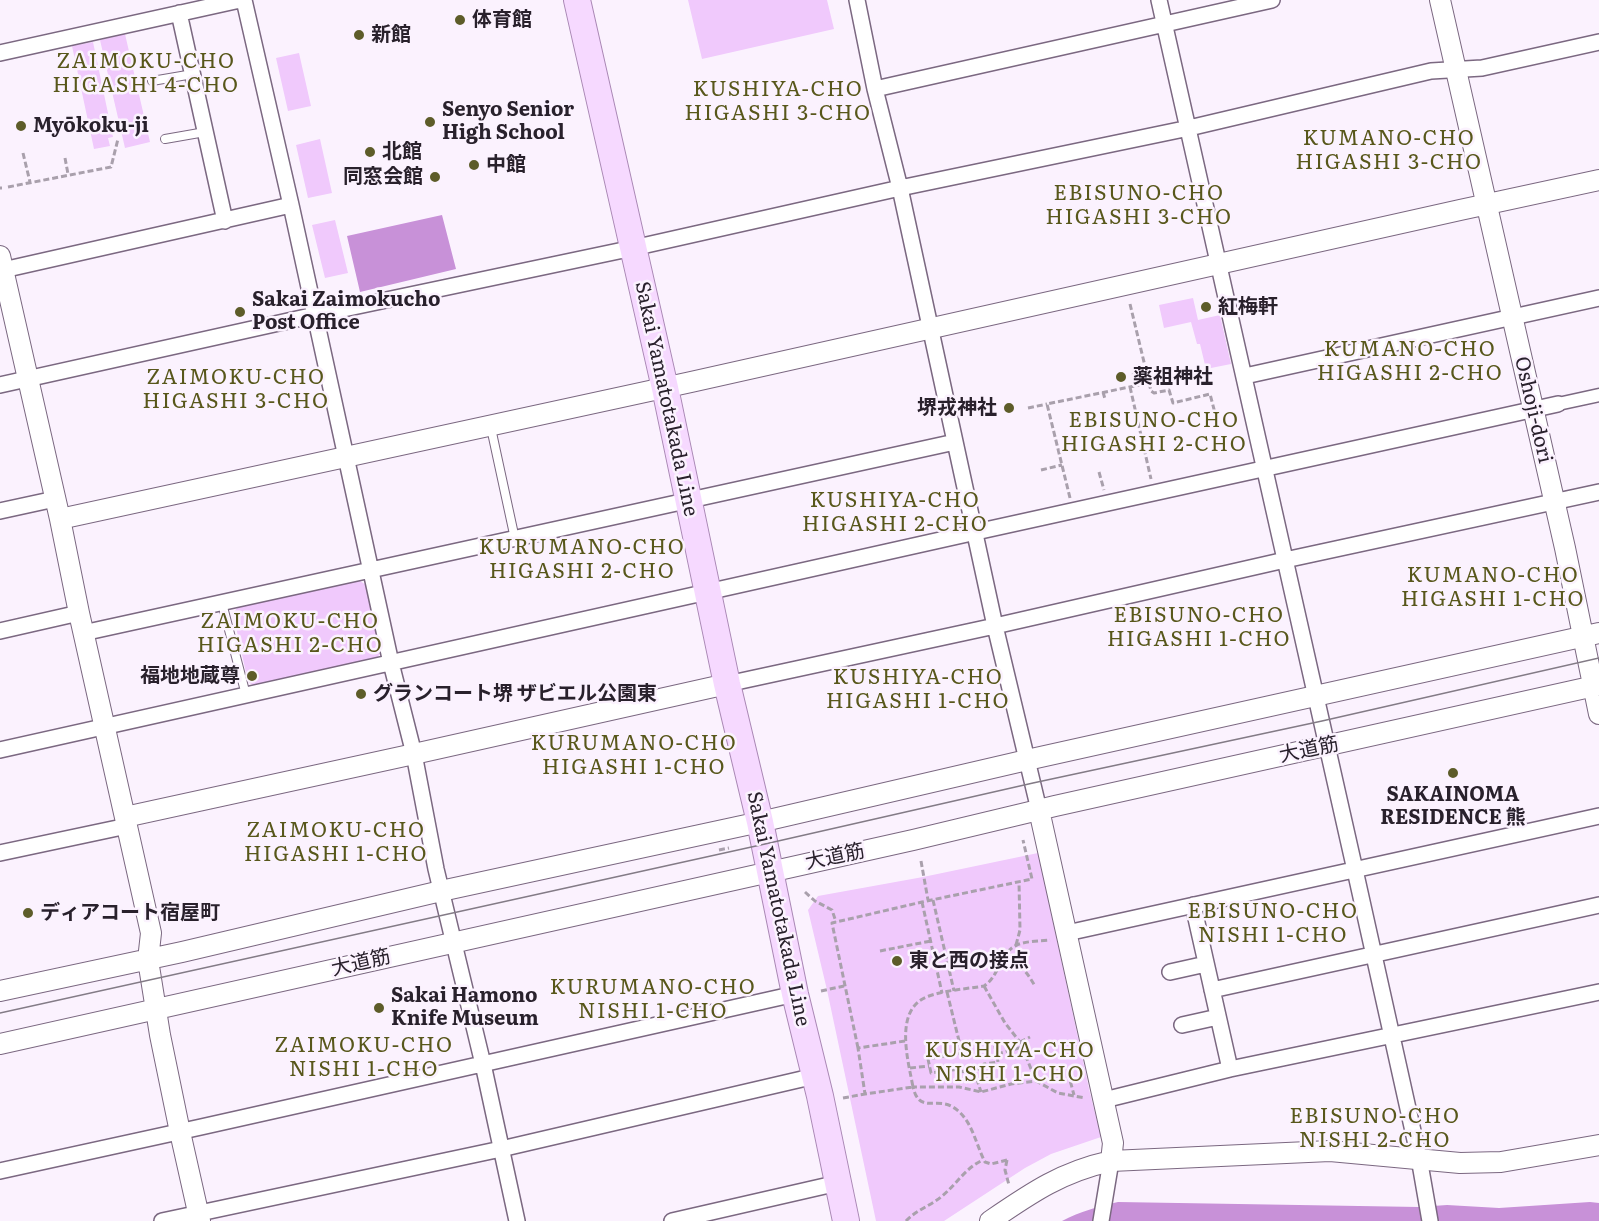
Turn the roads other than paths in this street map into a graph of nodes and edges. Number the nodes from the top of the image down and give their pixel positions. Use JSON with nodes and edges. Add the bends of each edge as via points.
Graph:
{"nodes":[{"id":1,"x":242,"y":0,"type":"edge"},
{"id":2,"x":577,"y":0,"type":"edge"},
{"id":3,"x":857,"y":0,"type":"edge"},
{"id":4,"x":1159,"y":0,"type":"edge"},
{"id":5,"x":1272,"y":0,"type":"edge"},
{"id":6,"x":1440,"y":0,"type":"edge"},
{"id":7,"x":182,"y":8,"type":"edge"},
{"id":8,"x":1165,"y":25,"type":"junction"},
{"id":9,"x":1599,"y":42,"type":"edge"},
{"id":10,"x":0,"y":53,"type":"edge"},
{"id":11,"x":1456,"y":70,"type":"junction"},
{"id":12,"x":193,"y":74,"type":"junction"},
{"id":13,"x":152,"y":81,"type":"dead end"},
{"id":14,"x":876,"y":89,"type":"junction"},
{"id":15,"x":1189,"y":128,"type":"junction"},
{"id":16,"x":206,"y":132,"type":"junction"},
{"id":17,"x":165,"y":139,"type":"dead end"},
{"id":18,"x":1599,"y":180,"type":"edge"},
{"id":19,"x":900,"y":188,"type":"junction"},
{"id":20,"x":1486,"y":204,"type":"junction"},
{"id":21,"x":291,"y":205,"type":"junction"},
{"id":22,"x":225,"y":221,"type":"junction"},
{"id":23,"x":633,"y":248,"type":"junction"},
{"id":24,"x":2,"y":263,"type":"edge"},
{"id":25,"x":1219,"y":264,"type":"junction"},
{"id":26,"x":1599,"y":298,"type":"edge"},
{"id":27,"x":315,"y":315,"type":"junction"},
{"id":28,"x":1512,"y":318,"type":"junction"},
{"id":29,"x":930,"y":328,"type":"junction"},
{"id":30,"x":1245,"y":376,"type":"junction"},
{"id":31,"x":27,"y":379,"type":"junction"},
{"id":32,"x":0,"y":385,"type":"edge"},
{"id":33,"x":665,"y":388,"type":"junction"},
{"id":34,"x":1599,"y":395,"type":"edge"},
{"id":35,"x":1558,"y":404,"type":"joint"},
{"id":36,"x":1533,"y":410,"type":"junction"},
{"id":37,"x":490,"y":426,"type":"junction"},
{"id":38,"x":955,"y":442,"type":"junction"},
{"id":39,"x":346,"y":458,"type":"junction"},
{"id":40,"x":1265,"y":469,"type":"junction"},
{"id":41,"x":1599,"y":492,"type":"edge"},
{"id":42,"x":56,"y":499,"type":"junction"},
{"id":43,"x":688,"y":500,"type":"junction"},
{"id":44,"x":1554,"y":502,"type":"junction"},
{"id":45,"x":0,"y":511,"type":"edge"},
{"id":46,"x":60,"y":519,"type":"junction"},
{"id":47,"x":976,"y":532,"type":"junction"},
{"id":48,"x":515,"y":539,"type":"junction"},
{"id":49,"x":1285,"y":560,"type":"junction"},
{"id":50,"x":371,"y":571,"type":"junction"},
{"id":51,"x":709,"y":592,"type":"junction"},
{"id":52,"x":222,"y":603,"type":"junction"},
{"id":53,"x":79,"y":613,"type":"junction"},
{"id":54,"x":995,"y":626,"type":"junction"},
{"id":55,"x":0,"y":631,"type":"edge"},
{"id":56,"x":83,"y":633,"type":"junction"},
{"id":57,"x":1591,"y":634,"type":"edge"},
{"id":58,"x":391,"y":663,"type":"junction"},
{"id":59,"x":727,"y":684,"type":"junction"},
{"id":60,"x":1596,"y":686,"type":"edge"},
{"id":61,"x":246,"y":695,"type":"junction"},
{"id":62,"x":1316,"y":696,"type":"junction"},
{"id":63,"x":1599,"y":714,"type":"edge"},
{"id":64,"x":104,"y":727,"type":"junction"},
{"id":65,"x":1328,"y":746,"type":"junction"},
{"id":66,"x":0,"y":750,"type":"edge"},
{"id":67,"x":414,"y":754,"type":"junction"},
{"id":68,"x":1027,"y":760,"type":"junction"},
{"id":69,"x":1039,"y":810,"type":"junction"},
{"id":70,"x":1599,"y":816,"type":"edge"},
{"id":71,"x":126,"y":821,"type":"junction"},
{"id":72,"x":760,"y":822,"type":"junction"},
{"id":73,"x":0,"y":853,"type":"edge"},
{"id":74,"x":1355,"y":870,"type":"junction"},
{"id":75,"x":770,"y":871,"type":"junction"},
{"id":76,"x":441,"y":891,"type":"junction"},
{"id":77,"x":1193,"y":905,"type":"junction"},
{"id":78,"x":1599,"y":905,"type":"edge"},
{"id":79,"x":1062,"y":936,"type":"junction"},
{"id":80,"x":454,"y":943,"type":"junction"},
{"id":81,"x":1374,"y":954,"type":"junction"},
{"id":82,"x":148,"y":960,"type":"junction"},
{"id":83,"x":1206,"y":964,"type":"junction"},
{"id":84,"x":1170,"y":972,"type":"dead end"},
{"id":85,"x":1212,"y":990,"type":"junction"},
{"id":86,"x":0,"y":991,"type":"edge"},
{"id":87,"x":1599,"y":992,"type":"edge"},
{"id":88,"x":795,"y":994,"type":"junction"},
{"id":89,"x":156,"y":1009,"type":"junction"},
{"id":90,"x":1218,"y":1017,"type":"junction"},
{"id":91,"x":1182,"y":1024,"type":"dead end"},
{"id":92,"x":1392,"y":1036,"type":"junction"},
{"id":93,"x":0,"y":1044,"type":"edge"},
{"id":94,"x":483,"y":1064,"type":"junction"},
{"id":95,"x":1230,"y":1070,"type":"junction"},
{"id":96,"x":815,"y":1076,"type":"junction"},
{"id":97,"x":1098,"y":1099,"type":"junction"},
{"id":98,"x":180,"y":1132,"type":"junction"},
{"id":99,"x":1599,"y":1145,"type":"edge"},
{"id":100,"x":501,"y":1149,"type":"junction"},
{"id":101,"x":1419,"y":1158,"type":"junction"},
{"id":102,"x":1111,"y":1161,"type":"junction"},
{"id":103,"x":0,"y":1171,"type":"edge"},
{"id":104,"x":838,"y":1183,"type":"junction"},
{"id":105,"x":199,"y":1217,"type":"edge"},
{"id":106,"x":162,"y":1221,"type":"edge"},
{"id":107,"x":517,"y":1221,"type":"edge"},
{"id":108,"x":672,"y":1221,"type":"edge"},
{"id":109,"x":846,"y":1221,"type":"edge"},
{"id":110,"x":990,"y":1221,"type":"edge"},
{"id":111,"x":1101,"y":1221,"type":"edge"},
{"id":112,"x":1430,"y":1221,"type":"edge"}],
"edges":[{"from":1,"to":7,"type":"street"},
{"from":1,"to":21,"type":"street"},
{"from":2,"to":23,"type":"main road","name":"Sakai Yamatotakada Line"},
{"from":3,"to":14,"type":"street"},
{"from":4,"to":8,"type":"street"},
{"from":5,"to":8,"type":"street"},
{"from":6,"to":11,"type":"street","name":"Oshoji-dori"},
{"from":7,"to":10,"type":"street"},
{"from":7,"to":12,"type":"street"},
{"from":8,"to":14,"type":"street"},
{"from":8,"to":15,"type":"street"},
{"from":9,"to":11,"type":"street","via":[[1482,68]]},
{"from":11,"to":15,"type":"street","via":[[1431,71]]},
{"from":11,"to":20,"type":"street","name":"Oshoji-dori"},
{"from":12,"to":13,"type":"lane"},
{"from":12,"to":16,"type":"street"},
{"from":14,"to":19,"type":"street"},
{"from":15,"to":19,"type":"street"},
{"from":15,"to":25,"type":"street"},
{"from":16,"to":17,"type":"lane"},
{"from":16,"to":22,"type":"street"},
{"from":18,"to":20,"type":"street"},
{"from":19,"to":23,"type":"street"},
{"from":19,"to":29,"type":"street"},
{"from":20,"to":25,"type":"street"},
{"from":20,"to":28,"type":"street","name":"Oshoji-dori"},
{"from":21,"to":22,"type":"street"},
{"from":21,"to":27,"type":"street"},
{"from":22,"to":24,"type":"street"},
{"from":23,"to":27,"type":"street"},
{"from":23,"to":33,"type":"main road","name":"Sakai Yamatotakada Line"},
{"from":24,"to":31,"type":"street"},
{"from":25,"to":29,"type":"street"},
{"from":25,"to":30,"type":"street"},
{"from":26,"to":28,"type":"street"},
{"from":27,"to":31,"type":"street"},
{"from":27,"to":39,"type":"street"},
{"from":28,"to":30,"type":"street"},
{"from":28,"to":36,"type":"street","name":"Oshoji-dori"},
{"from":29,"to":33,"type":"street"},
{"from":29,"to":38,"type":"street"},
{"from":30,"to":40,"type":"street"},
{"from":31,"to":32,"type":"street"},
{"from":31,"to":42,"type":"street"},
{"from":33,"to":37,"type":"street"},
{"from":33,"to":43,"type":"main road","name":"Sakai Yamatotakada Line"},
{"from":34,"to":35,"type":"street"},
{"from":35,"to":36,"type":"street"},
{"from":36,"to":40,"type":"street"},
{"from":36,"to":44,"type":"street","name":"Oshoji-dori"},
{"from":37,"to":39,"type":"street"},
{"from":37,"to":48,"type":"lane"},
{"from":38,"to":43,"type":"street"},
{"from":38,"to":47,"type":"street"},
{"from":39,"to":46,"type":"street"},
{"from":39,"to":50,"type":"street"},
{"from":40,"to":47,"type":"street"},
{"from":40,"to":49,"type":"street"},
{"from":41,"to":44,"type":"street"},
{"from":42,"to":45,"type":"street"},
{"from":42,"to":46,"type":"street"},
{"from":43,"to":48,"type":"street"},
{"from":43,"to":51,"type":"main road","name":"Sakai Yamatotakada Line"},
{"from":44,"to":49,"type":"street"},
{"from":44,"to":57,"type":"street","name":"Oshoji-dori"},
{"from":46,"to":53,"type":"street"},
{"from":47,"to":51,"type":"street"},
{"from":47,"to":54,"type":"street"},
{"from":48,"to":50,"type":"street"},
{"from":49,"to":54,"type":"street"},
{"from":49,"to":62,"type":"street"},
{"from":50,"to":52,"type":"street"},
{"from":50,"to":58,"type":"street"},
{"from":51,"to":58,"type":"street"},
{"from":51,"to":59,"type":"main road","name":"Sakai Yamatotakada Line"},
{"from":52,"to":56,"type":"street"},
{"from":52,"to":61,"type":"lane"},
{"from":53,"to":55,"type":"street"},
{"from":53,"to":56,"type":"street"},
{"from":54,"to":59,"type":"street"},
{"from":54,"to":68,"type":"street"},
{"from":56,"to":64,"type":"street"},
{"from":57,"to":60,"type":"street","name":"Oshoji-dori"},
{"from":57,"to":62,"type":"street"},
{"from":58,"to":61,"type":"street"},
{"from":58,"to":67,"type":"street"},
{"from":59,"to":67,"type":"street"},
{"from":59,"to":72,"type":"main road","name":"Sakai Yamatotakada Line"},
{"from":60,"to":63,"type":"street","name":"Oshoji-dori"},
{"from":60,"to":65,"type":"street","name":"大道筋"},
{"from":61,"to":64,"type":"street"},
{"from":62,"to":65,"type":"street"},
{"from":62,"to":68,"type":"street"},
{"from":64,"to":66,"type":"street"},
{"from":64,"to":71,"type":"street"},
{"from":65,"to":69,"type":"street","name":"大道筋"},
{"from":65,"to":74,"type":"street"},
{"from":67,"to":71,"type":"street"},
{"from":67,"to":76,"type":"street"},
{"from":68,"to":69,"type":"street"},
{"from":68,"to":72,"type":"street"},
{"from":69,"to":75,"type":"street","name":"大道筋"},
{"from":69,"to":79,"type":"street"},
{"from":70,"to":74,"type":"street","via":[[1533,826]]},
{"from":71,"to":73,"type":"street"},
{"from":71,"to":82,"type":"street","via":[[151,933]]},
{"from":72,"to":75,"type":"main road","name":"Sakai Yamatotakada Line"},
{"from":72,"to":76,"type":"street"},
{"from":74,"to":77,"type":"street"},
{"from":74,"to":81,"type":"street"},
{"from":75,"to":80,"type":"street","name":"大道筋"},
{"from":75,"to":88,"type":"main road","name":"Sakai Yamatotakada Line"},
{"from":76,"to":80,"type":"street"},
{"from":76,"to":82,"type":"street"},
{"from":77,"to":79,"type":"street"},
{"from":77,"to":83,"type":"street"},
{"from":78,"to":81,"type":"street"},
{"from":79,"to":97,"type":"street"},
{"from":80,"to":89,"type":"street","name":"大道筋"},
{"from":80,"to":94,"type":"street"},
{"from":81,"to":85,"type":"street"},
{"from":81,"to":92,"type":"street"},
{"from":82,"to":86,"type":"street"},
{"from":82,"to":89,"type":"street"},
{"from":83,"to":84,"type":"street"},
{"from":83,"to":85,"type":"street"},
{"from":85,"to":90,"type":"street"},
{"from":87,"to":92,"type":"street"},
{"from":88,"to":94,"type":"street"},
{"from":88,"to":96,"type":"main road","name":"Sakai Yamatotakada Line"},
{"from":89,"to":93,"type":"street","name":"大道筋"},
{"from":89,"to":98,"type":"street"},
{"from":90,"to":91,"type":"street"},
{"from":90,"to":95,"type":"street"},
{"from":92,"to":95,"type":"street"},
{"from":92,"to":101,"type":"street"},
{"from":94,"to":98,"type":"street"},
{"from":94,"to":100,"type":"street"},
{"from":95,"to":97,"type":"street"},
{"from":96,"to":100,"type":"street"},
{"from":96,"to":104,"type":"main road","name":"Sakai Yamatotakada Line"},
{"from":97,"to":102,"type":"street","via":[[1113,1143]]},
{"from":98,"to":103,"type":"street"},
{"from":98,"to":105,"type":"street"},
{"from":99,"to":101,"type":"street","via":[[1501,1162]]},
{"from":100,"to":105,"type":"street"},
{"from":100,"to":107,"type":"street"},
{"from":101,"to":102,"type":"street","via":[[1330,1151]]},
{"from":101,"to":112,"type":"street"},
{"from":102,"to":110,"type":"street","via":[[1051,1182]]},
{"from":102,"to":111,"type":"street"},
{"from":104,"to":108,"type":"street"},
{"from":104,"to":109,"type":"main road","name":"Sakai Yamatotakada Line"},
{"from":105,"to":106,"type":"street"}]}
